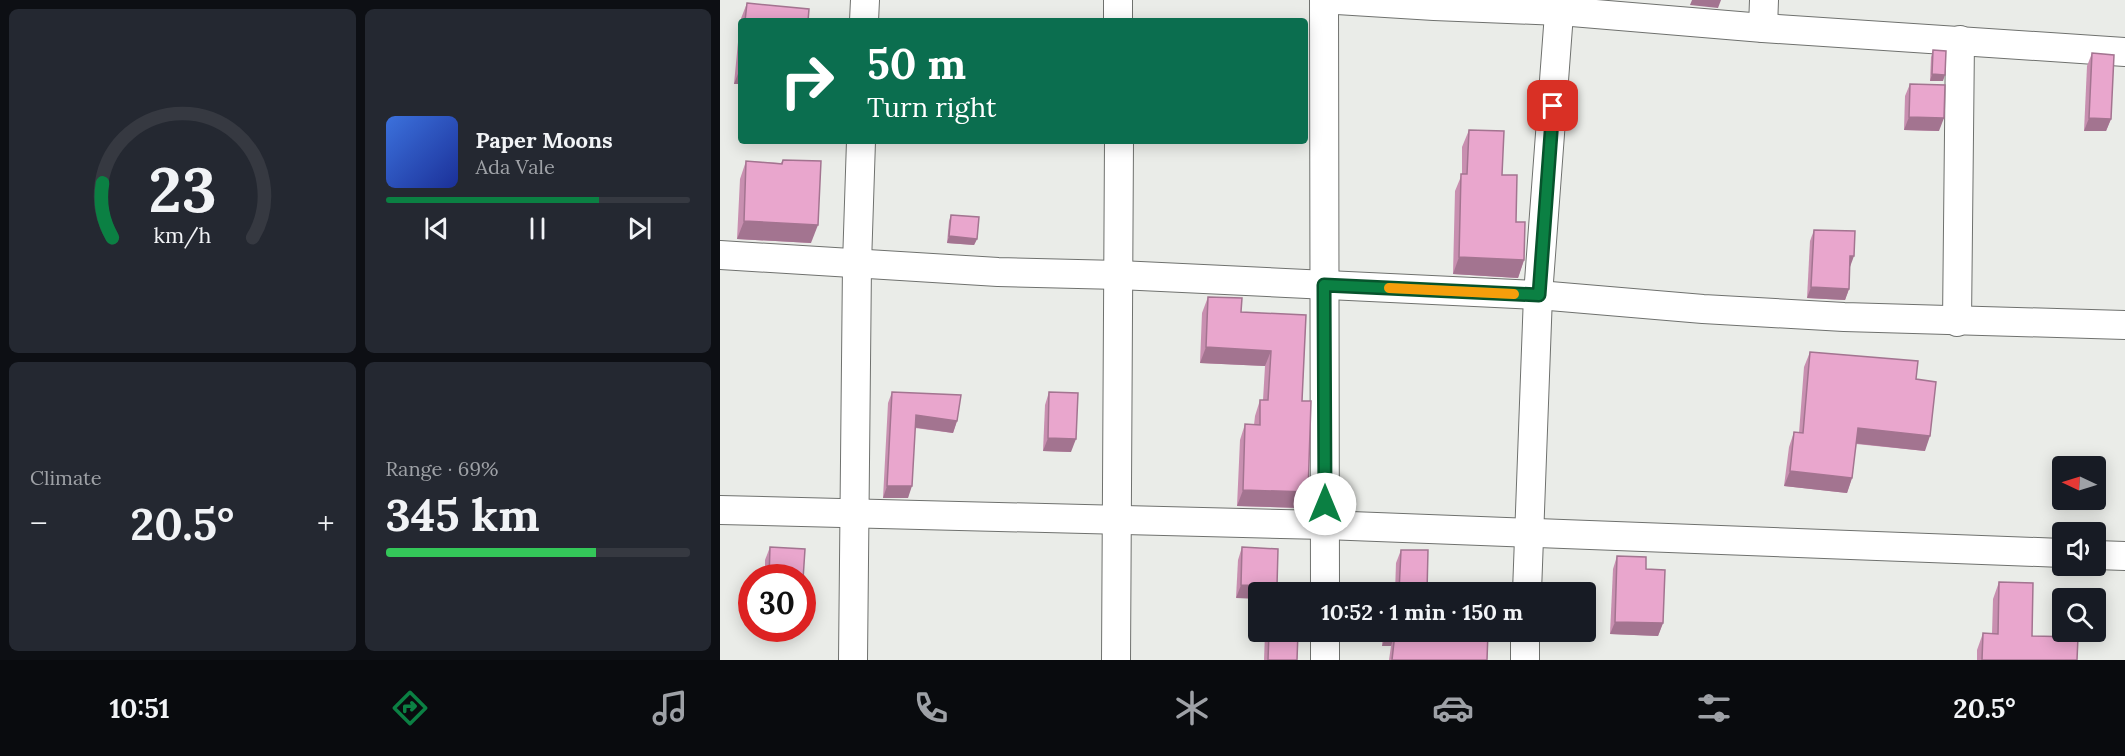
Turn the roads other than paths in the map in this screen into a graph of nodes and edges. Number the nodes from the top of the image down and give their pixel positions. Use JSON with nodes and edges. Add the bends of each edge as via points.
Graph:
{"nodes":[{"id":1,"x":865,"y":0,"type":"edge"},
{"id":2,"x":1118,"y":0,"type":"edge"},
{"id":3,"x":1324,"y":0,"type":"edge"},
{"id":4,"x":1337,"y":0,"type":"edge"},
{"id":5,"x":1764,"y":0,"type":"edge"},
{"id":6,"x":1560,"y":6,"type":"edge"},
{"id":7,"x":864,"y":18,"type":"edge"},
{"id":8,"x":1118,"y":18,"type":"edge"},
{"id":9,"x":1763,"y":28,"type":"junction"},
{"id":10,"x":1960,"y":40,"type":"junction"},
{"id":11,"x":2125,"y":51,"type":"edge"},
{"id":12,"x":861,"y":144,"type":"edge"},
{"id":13,"x":1119,"y":144,"type":"edge"},
{"id":14,"x":720,"y":255,"type":"edge"},
{"id":15,"x":857,"y":264,"type":"junction"},
{"id":16,"x":1119,"y":275,"type":"junction"},
{"id":17,"x":1324,"y":285,"type":"junction"},
{"id":18,"x":1539,"y":295,"type":"junction"},
{"id":19,"x":1957,"y":321,"type":"junction"},
{"id":20,"x":2125,"y":325,"type":"edge"},
{"id":21,"x":720,"y":510,"type":"edge"},
{"id":22,"x":855,"y":515,"type":"junction"},
{"id":23,"x":1115,"y":521,"type":"junction"},
{"id":24,"x":1325,"y":525,"type":"junction"},
{"id":25,"x":1528,"y":533,"type":"junction"},
{"id":26,"x":2052,"y":553,"type":"edge"},
{"id":27,"x":2106,"y":555,"type":"edge"},
{"id":28,"x":2125,"y":556,"type":"edge"},
{"id":29,"x":1325,"y":582,"type":"edge"},
{"id":30,"x":1527,"y":582,"type":"edge"},
{"id":31,"x":1325,"y":642,"type":"edge"},
{"id":32,"x":1526,"y":642,"type":"edge"},
{"id":33,"x":853,"y":660,"type":"edge"},
{"id":34,"x":1116,"y":660,"type":"edge"},
{"id":35,"x":1325,"y":660,"type":"edge"},
{"id":36,"x":1525,"y":660,"type":"edge"}],
"edges":[{"from":1,"to":7,"type":"street"},
{"from":2,"to":8,"type":"street"},
{"from":3,"to":17,"type":"street"},
{"from":4,"to":6,"type":"street","via":[[1434,6]]},
{"from":5,"to":9,"type":"street"},
{"from":6,"to":9,"type":"street"},
{"from":6,"to":18,"type":"street"},
{"from":9,"to":10,"type":"street"},
{"from":10,"to":11,"type":"street"},
{"from":10,"to":19,"type":"street"},
{"from":12,"to":15,"type":"street"},
{"from":13,"to":16,"type":"street"},
{"from":14,"to":15,"type":"street"},
{"from":15,"to":16,"type":"street"},
{"from":15,"to":22,"type":"street"},
{"from":16,"to":17,"type":"street"},
{"from":16,"to":23,"type":"street"},
{"from":17,"to":18,"type":"street"},
{"from":17,"to":24,"type":"street"},
{"from":18,"to":19,"type":"street","via":[[1703,309]]},
{"from":18,"to":25,"type":"street"},
{"from":19,"to":20,"type":"street"},
{"from":21,"to":22,"type":"street"},
{"from":22,"to":23,"type":"street"},
{"from":22,"to":33,"type":"street"},
{"from":23,"to":24,"type":"street"},
{"from":23,"to":34,"type":"street"},
{"from":24,"to":25,"type":"street"},
{"from":24,"to":29,"type":"street"},
{"from":25,"to":26,"type":"street"},
{"from":25,"to":30,"type":"street"},
{"from":27,"to":28,"type":"street"},
{"from":31,"to":35,"type":"street"},
{"from":32,"to":36,"type":"street"}]}
